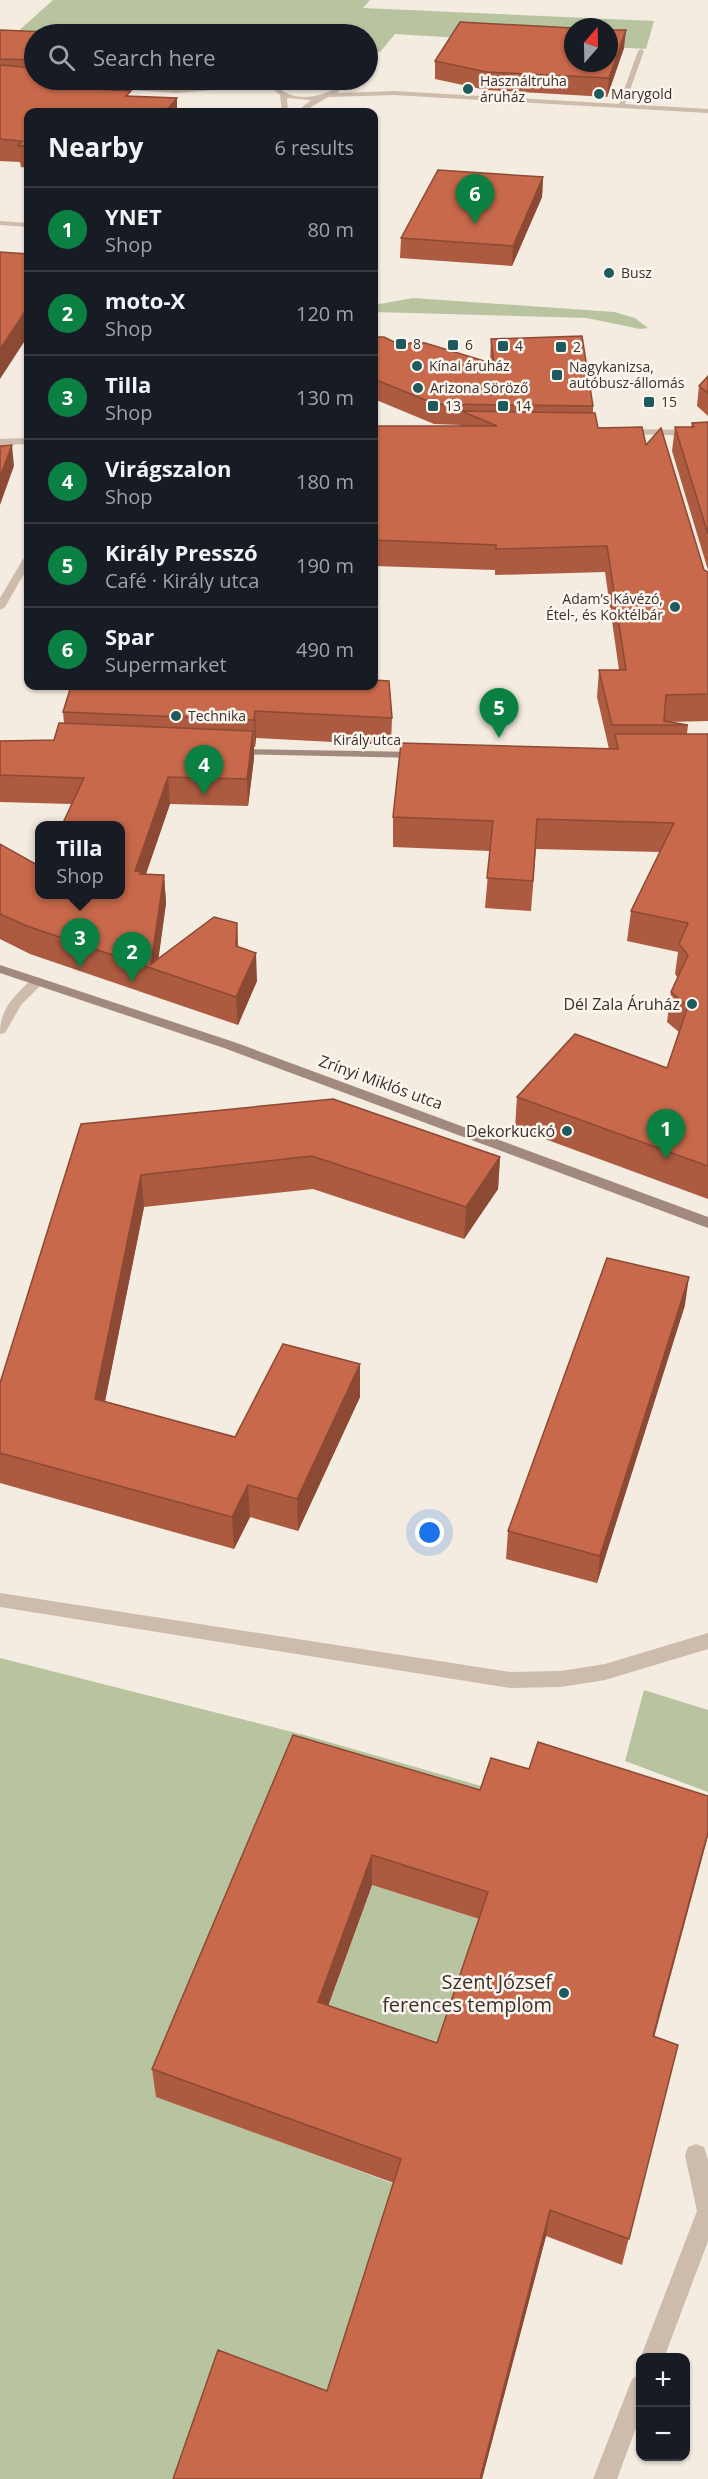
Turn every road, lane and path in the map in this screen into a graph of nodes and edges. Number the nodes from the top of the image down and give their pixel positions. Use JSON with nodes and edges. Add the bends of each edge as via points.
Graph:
{"nodes":[{"id":1,"x":641,"y":51,"type":"dead end"},
{"id":2,"x":142,"y":90,"type":"edge"},
{"id":3,"x":182,"y":90,"type":"edge"},
{"id":4,"x":245,"y":90,"type":"edge"},
{"id":5,"x":277,"y":90,"type":"edge"},
{"id":6,"x":337,"y":90,"type":"edge"},
{"id":7,"x":376,"y":90,"type":"edge"},
{"id":8,"x":280,"y":93,"type":"junction"},
{"id":9,"x":393,"y":93,"type":"junction"},
{"id":10,"x":328,"y":95,"type":"junction"},
{"id":11,"x":320,"y":97,"type":"junction"},
{"id":12,"x":621,"y":106,"type":"junction"},
{"id":13,"x":284,"y":108,"type":"edge"},
{"id":14,"x":305,"y":108,"type":"edge"},
{"id":15,"x":708,"y":111,"type":"edge"},
{"id":16,"x":0,"y":224,"type":"edge"},
{"id":17,"x":24,"y":225,"type":"edge"},
{"id":18,"x":618,"y":432,"type":"edge"},
{"id":19,"x":660,"y":432,"type":"junction"},
{"id":20,"x":708,"y":433,"type":"edge"},
{"id":21,"x":24,"y":441,"type":"edge"},
{"id":22,"x":0,"y":442,"type":"edge"},
{"id":23,"x":665,"y":449,"type":"edge"},
{"id":24,"x":24,"y":567,"type":"edge"},
{"id":25,"x":17,"y":582,"type":"junction"},
{"id":26,"x":24,"y":582,"type":"edge"},
{"id":27,"x":0,"y":607,"type":"edge"},
{"id":28,"x":217,"y":751,"type":"edge"},
{"id":29,"x":433,"y":756,"type":"edge"},
{"id":30,"x":0,"y":969,"type":"edge"},
{"id":31,"x":38,"y":981,"type":"junction"},
{"id":32,"x":0,"y":1030,"type":"edge"},
{"id":33,"x":708,"y":1223,"type":"edge"},
{"id":34,"x":0,"y":1600,"type":"edge"},
{"id":35,"x":708,"y":1641,"type":"edge"},
{"id":36,"x":696,"y":2155,"type":"dead end"},
{"id":37,"x":708,"y":2211,"type":"edge"},
{"id":38,"x":654,"y":2353,"type":"edge"},
{"id":39,"x":636,"y":2398,"type":"edge"},
{"id":40,"x":605,"y":2479,"type":"edge"}],
"edges":[{"from":1,"to":12,"type":"street"},
{"from":2,"to":3,"type":"street"},
{"from":4,"to":8,"type":"street"},
{"from":5,"to":8,"type":"street"},
{"from":6,"to":10,"type":"street"},
{"from":7,"to":9,"type":"street"},
{"from":8,"to":11,"type":"street"},
{"from":8,"to":13,"type":"street"},
{"from":9,"to":10,"type":"street"},
{"from":9,"to":12,"type":"street"},
{"from":10,"to":11,"type":"street"},
{"from":11,"to":14,"type":"street"},
{"from":12,"to":15,"type":"street"},
{"from":16,"to":17,"type":"street"},
{"from":18,"to":19,"type":"street"},
{"from":19,"to":20,"type":"street"},
{"from":19,"to":23,"type":"street"},
{"from":21,"to":22,"type":"street"},
{"from":24,"to":25,"type":"street"},
{"from":25,"to":26,"type":"street"},
{"from":25,"to":27,"type":"street"},
{"from":28,"to":29,"type":"main road","name":"Király utca"},
{"from":30,"to":31,"type":"main road","name":"Zrínyi Miklós utca"},
{"from":31,"to":32,"type":"street","via":[[16,1003]]},
{"from":31,"to":33,"type":"main road","name":"Zrínyi Miklós utca","via":[[228,1045]]},
{"from":34,"to":35,"type":"street","via":[[510,1680],[605,1672]]},
{"from":36,"to":37,"type":"street"},
{"from":37,"to":38,"type":"street"},
{"from":39,"to":40,"type":"street"}]}
